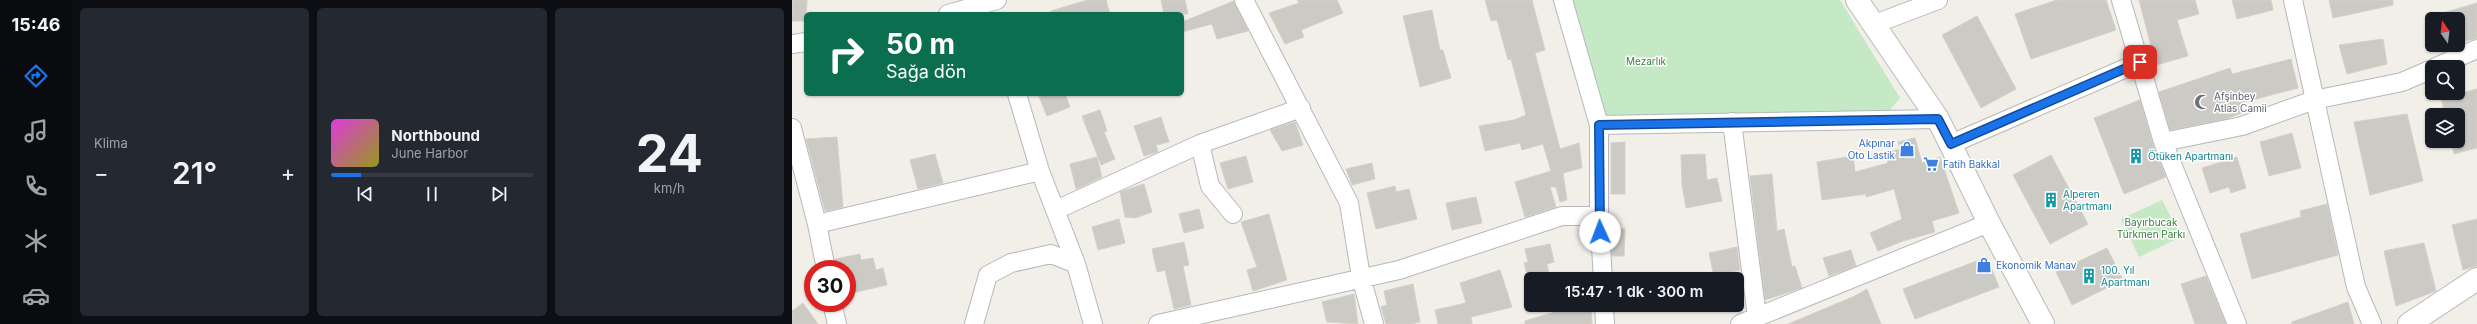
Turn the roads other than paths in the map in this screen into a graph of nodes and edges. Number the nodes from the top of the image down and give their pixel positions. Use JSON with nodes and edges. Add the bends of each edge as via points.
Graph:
{"nodes":[{"id":1,"x":1244,"y":0,"type":"edge"},
{"id":2,"x":1563,"y":0,"type":"edge"},
{"id":3,"x":1857,"y":0,"type":"edge"},
{"id":4,"x":1938,"y":0,"type":"edge"},
{"id":5,"x":2121,"y":0,"type":"edge"},
{"id":6,"x":2293,"y":0,"type":"edge"},
{"id":7,"x":992,"y":4,"type":"edge"},
{"id":8,"x":957,"y":12,"type":"edge"},
{"id":9,"x":1872,"y":25,"type":"junction"},
{"id":10,"x":804,"y":42,"type":"edge"},
{"id":11,"x":792,"y":44,"type":"edge"},
{"id":12,"x":2477,"y":50,"type":"edge"},
{"id":13,"x":2453,"y":60,"type":"edge"},
{"id":14,"x":2140,"y":62,"type":"junction"},
{"id":15,"x":2425,"y":72,"type":"edge"},
{"id":16,"x":1018,"y":96,"type":"edge"},
{"id":17,"x":2314,"y":100,"type":"junction"},
{"id":18,"x":1301,"y":108,"type":"junction"},
{"id":19,"x":1938,"y":119,"type":"junction"},
{"id":20,"x":1732,"y":122,"type":"junction"},
{"id":21,"x":1599,"y":125,"type":"junction"},
{"id":22,"x":792,"y":128,"type":"edge"},
{"id":23,"x":2163,"y":142,"type":"junction"},
{"id":24,"x":1200,"y":144,"type":"junction"},
{"id":25,"x":1951,"y":144,"type":"junction"},
{"id":26,"x":1040,"y":171,"type":"junction"},
{"id":27,"x":1056,"y":210,"type":"junction"},
{"id":28,"x":1233,"y":214,"type":"dead end"},
{"id":29,"x":1599,"y":216,"type":"junction"},
{"id":30,"x":1989,"y":223,"type":"junction"},
{"id":31,"x":817,"y":224,"type":"junction"},
{"id":32,"x":824,"y":260,"type":"edge"},
{"id":33,"x":1076,"y":264,"type":"junction"},
{"id":34,"x":1603,"y":272,"type":"edge"},
{"id":35,"x":1361,"y":277,"type":"junction"},
{"id":36,"x":2477,"y":279,"type":"edge"},
{"id":37,"x":834,"y":312,"type":"edge"},
{"id":38,"x":1604,"y":312,"type":"edge"},
{"id":39,"x":1748,"y":321,"type":"edge"},
{"id":40,"x":2041,"y":323,"type":"edge"},
{"id":41,"x":837,"y":324,"type":"edge"},
{"id":42,"x":974,"y":324,"type":"edge"},
{"id":43,"x":1093,"y":324,"type":"edge"},
{"id":44,"x":1158,"y":324,"type":"edge"},
{"id":45,"x":1374,"y":324,"type":"edge"},
{"id":46,"x":1605,"y":324,"type":"edge"},
{"id":47,"x":2237,"y":324,"type":"edge"},
{"id":48,"x":2372,"y":324,"type":"edge"},
{"id":49,"x":2409,"y":324,"type":"edge"}],
"edges":[{"from":1,"to":18,"type":"street"},
{"from":2,"to":21,"type":"street"},
{"from":3,"to":9,"type":"street"},
{"from":4,"to":9,"type":"street"},
{"from":5,"to":14,"type":"street"},
{"from":6,"to":17,"type":"street"},
{"from":7,"to":8,"type":"street"},
{"from":9,"to":19,"type":"street"},
{"from":10,"to":11,"type":"street"},
{"from":12,"to":13,"type":"street"},
{"from":14,"to":23,"type":"street"},
{"from":14,"to":25,"type":"street"},
{"from":15,"to":17,"type":"street","via":[[2402,82]]},
{"from":16,"to":26,"type":"street"},
{"from":17,"to":23,"type":"street","via":[[2242,126]]},
{"from":17,"to":48,"type":"street","via":[[2356,287]]},
{"from":18,"to":24,"type":"street"},
{"from":18,"to":35,"type":"street","via":[[1349,203]]},
{"from":19,"to":20,"type":"street"},
{"from":19,"to":25,"type":"street"},
{"from":20,"to":21,"type":"street"},
{"from":20,"to":39,"type":"street"},
{"from":21,"to":29,"type":"street"},
{"from":22,"to":31,"type":"street"},
{"from":23,"to":47,"type":"street"},
{"from":24,"to":27,"type":"street"},
{"from":24,"to":28,"type":"street","via":[[1210,186]]},
{"from":25,"to":30,"type":"street"},
{"from":26,"to":27,"type":"street"},
{"from":26,"to":31,"type":"street"},
{"from":27,"to":33,"type":"street"},
{"from":29,"to":34,"type":"street"},
{"from":29,"to":35,"type":"street","via":[[1562,216],[1399,270]]},
{"from":30,"to":39,"type":"street"},
{"from":30,"to":40,"type":"street"},
{"from":31,"to":32,"type":"street"},
{"from":33,"to":42,"type":"street","via":[[1051,254],[1011,263],[988,275]]},
{"from":33,"to":43,"type":"street"},
{"from":35,"to":44,"type":"street"},
{"from":35,"to":45,"type":"street"},
{"from":36,"to":49,"type":"street"},
{"from":37,"to":41,"type":"street"},
{"from":38,"to":46,"type":"street"}]}
